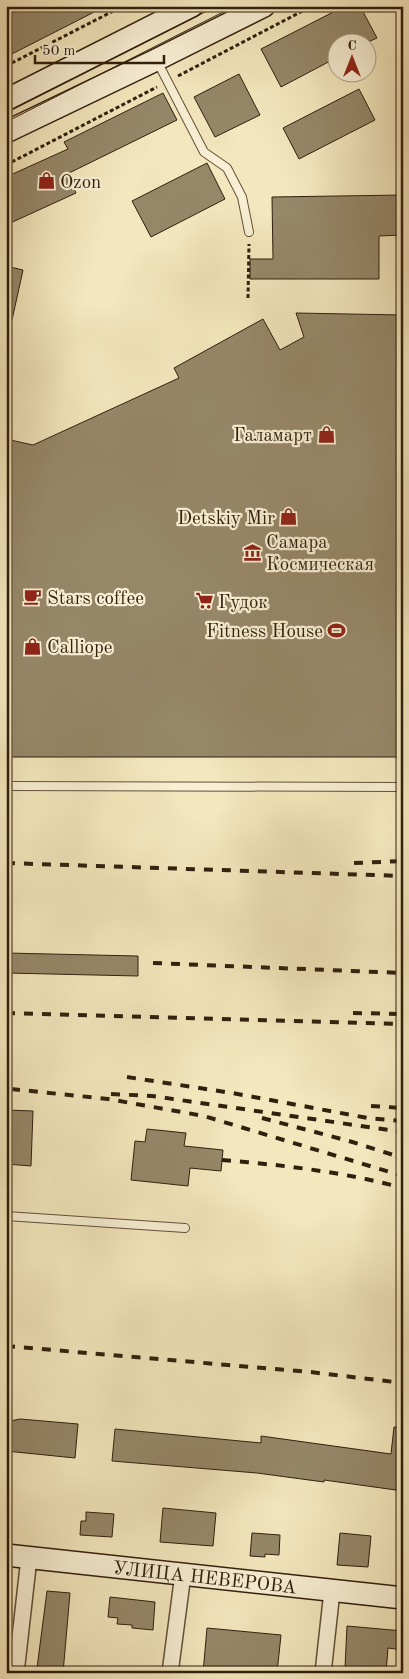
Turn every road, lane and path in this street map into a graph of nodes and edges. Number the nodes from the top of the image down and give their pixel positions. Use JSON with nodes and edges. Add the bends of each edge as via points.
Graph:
{"nodes":[{"id":1,"x":123,"y":6,"type":"edge"},
{"id":2,"x":192,"y":6,"type":"edge"},
{"id":3,"x":264,"y":6,"type":"edge"},
{"id":4,"x":156,"y":60,"type":"junction"},
{"id":5,"x":6,"y":66,"type":"edge"},
{"id":6,"x":6,"y":100,"type":"edge"},
{"id":7,"x":6,"y":132,"type":"edge"},
{"id":8,"x":249,"y":232,"type":"joint"},
{"id":9,"x":248,"y":298,"type":"dead end"},
{"id":10,"x":6,"y":786,"type":"edge"},
{"id":11,"x":403,"y":788,"type":"edge"},
{"id":12,"x":6,"y":1216,"type":"edge"},
{"id":13,"x":185,"y":1228,"type":"dead end"},
{"id":14,"x":6,"y":1555,"type":"edge"},
{"id":15,"x":29,"y":1558,"type":"junction"},
{"id":16,"x":183,"y":1574,"type":"junction"},
{"id":17,"x":332,"y":1591,"type":"junction"},
{"id":18,"x":403,"y":1598,"type":"edge"},
{"id":19,"x":16,"y":1673,"type":"edge"},
{"id":20,"x":170,"y":1673,"type":"edge"},
{"id":21,"x":323,"y":1673,"type":"edge"}],
"edges":[{"from":1,"to":5,"type":"path"},
{"from":2,"to":6,"type":"main road"},
{"from":3,"to":4,"type":"main road"},
{"from":4,"to":7,"type":"main road"},
{"from":4,"to":8,"type":"lane","via":[[204,152],[227,168],[242,197]]},
{"from":8,"to":9,"type":"path"},
{"from":10,"to":11,"type":"lane"},
{"from":12,"to":13,"type":"lane"},
{"from":14,"to":15,"type":"main road","name":"УЛИЦА НЕВЕРОВА"},
{"from":15,"to":16,"type":"main road","name":"УЛИЦА НЕВЕРОВА"},
{"from":15,"to":19,"type":"street"},
{"from":16,"to":17,"type":"main road","name":"УЛИЦА НЕВЕРОВА"},
{"from":16,"to":20,"type":"street"},
{"from":17,"to":18,"type":"main road","name":"УЛИЦА НЕВЕРОВА"},
{"from":17,"to":21,"type":"street"}]}
